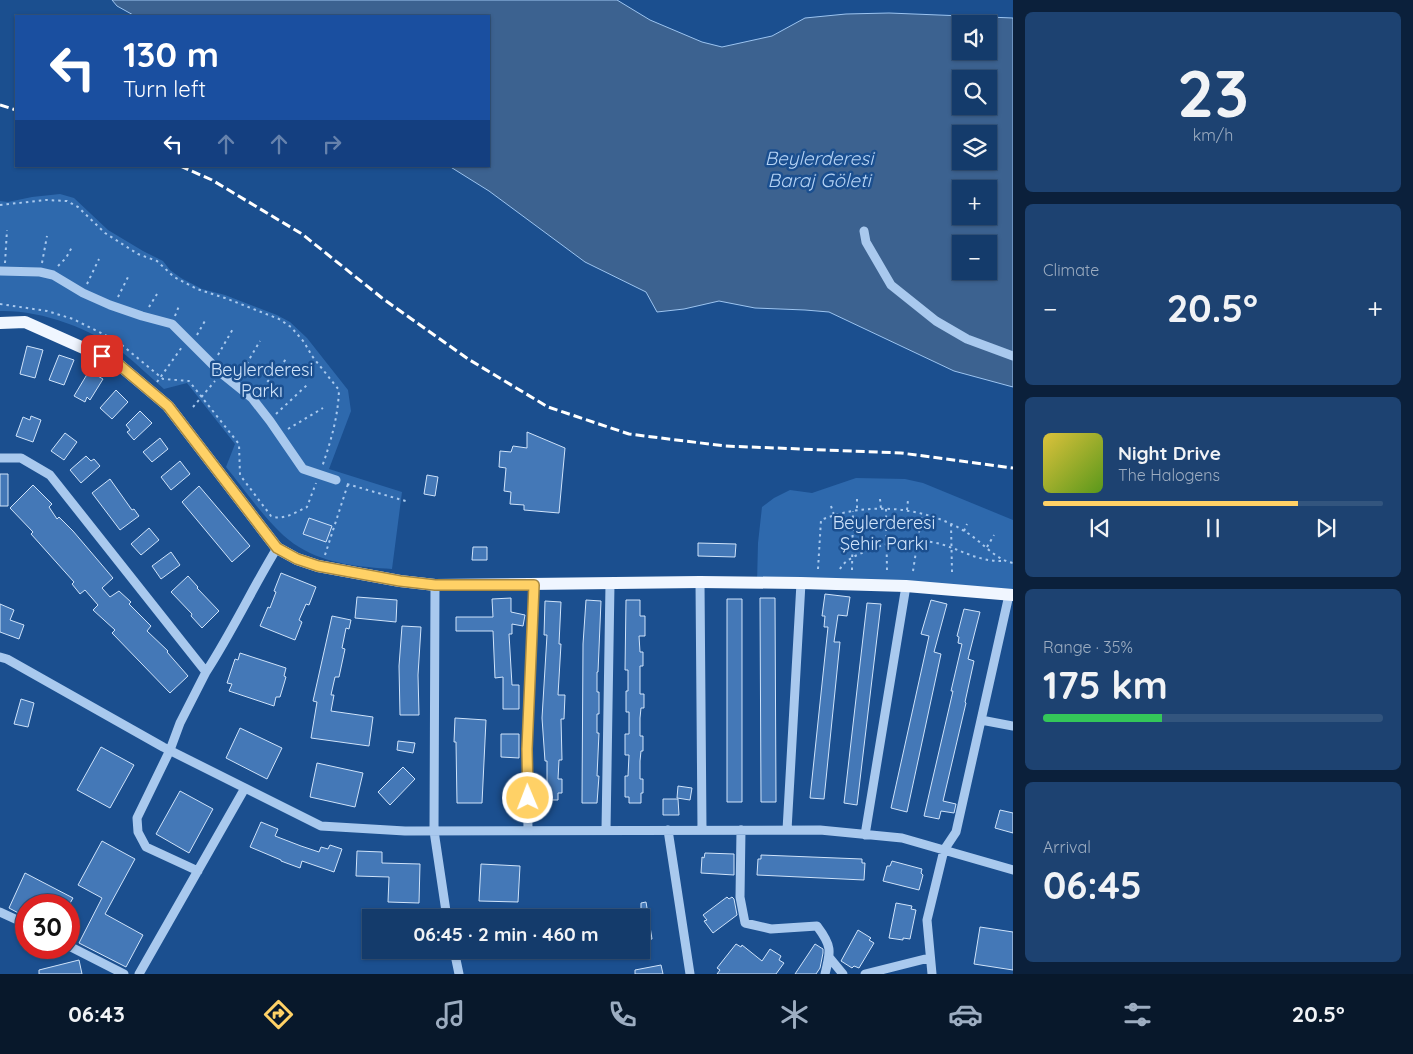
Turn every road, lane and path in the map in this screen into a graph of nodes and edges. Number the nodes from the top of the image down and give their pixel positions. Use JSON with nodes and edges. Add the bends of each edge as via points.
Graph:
{"nodes":[{"id":1,"x":7,"y":230,"type":"dead end"},
{"id":2,"x":864,"y":231,"type":"dead end"},
{"id":3,"x":47,"y":236,"type":"dead end"},
{"id":4,"x":72,"y":246,"type":"dead end"},
{"id":5,"x":99,"y":258,"type":"dead end"},
{"id":6,"x":3,"y":271,"type":"edge"},
{"id":7,"x":40,"y":272,"type":"junction"},
{"id":8,"x":49,"y":274,"type":"junction"},
{"id":9,"x":128,"y":277,"type":"dead end"},
{"id":10,"x":83,"y":293,"type":"junction"},
{"id":11,"x":157,"y":294,"type":"dead end"},
{"id":12,"x":114,"y":307,"type":"junction"},
{"id":13,"x":144,"y":317,"type":"junction"},
{"id":14,"x":206,"y":319,"type":"dead end"},
{"id":15,"x":0,"y":323,"type":"edge"},
{"id":16,"x":234,"y":327,"type":"dead end"},
{"id":17,"x":260,"y":341,"type":"dead end"},
{"id":18,"x":190,"y":342,"type":"junction"},
{"id":19,"x":1013,"y":356,"type":"edge"},
{"id":20,"x":288,"y":358,"type":"dead end"},
{"id":21,"x":212,"y":365,"type":"junction"},
{"id":22,"x":221,"y":373,"type":"junction"},
{"id":23,"x":234,"y":384,"type":"junction"},
{"id":24,"x":308,"y":385,"type":"dead end"},
{"id":25,"x":153,"y":393,"type":"junction"},
{"id":26,"x":253,"y":399,"type":"junction"},
{"id":27,"x":193,"y":407,"type":"dead end"},
{"id":28,"x":322,"y":408,"type":"dead end"},
{"id":29,"x":270,"y":420,"type":"junction"},
{"id":30,"x":280,"y":435,"type":"junction"},
{"id":31,"x":0,"y":458,"type":"edge"},
{"id":32,"x":336,"y":480,"type":"joint"},
{"id":33,"x":348,"y":484,"type":"junction"},
{"id":34,"x":880,"y":499,"type":"dead end"},
{"id":35,"x":857,"y":500,"type":"dead end"},
{"id":36,"x":908,"y":500,"type":"dead end"},
{"id":37,"x":409,"y":502,"type":"dead end"},
{"id":38,"x":831,"y":506,"type":"dead end"},
{"id":39,"x":886,"y":509,"type":"junction"},
{"id":40,"x":857,"y":510,"type":"junction"},
{"id":41,"x":880,"y":510,"type":"junction"},
{"id":42,"x":907,"y":510,"type":"junction"},
{"id":43,"x":853,"y":511,"type":"junction"},
{"id":44,"x":936,"y":511,"type":"dead end"},
{"id":45,"x":922,"y":513,"type":"junction"},
{"id":46,"x":834,"y":515,"type":"junction"},
{"id":47,"x":934,"y":517,"type":"junction"},
{"id":48,"x":951,"y":524,"type":"junction"},
{"id":49,"x":967,"y":524,"type":"dead end"},
{"id":50,"x":964,"y":531,"type":"junction"},
{"id":51,"x":994,"y":535,"type":"dead end"},
{"id":52,"x":918,"y":541,"type":"junction"},
{"id":53,"x":886,"y":545,"type":"junction"},
{"id":54,"x":987,"y":547,"type":"junction"},
{"id":55,"x":277,"y":548,"type":"junction"},
{"id":56,"x":951,"y":548,"type":"junction"},
{"id":57,"x":852,"y":558,"type":"junction"},
{"id":58,"x":1004,"y":561,"type":"junction"},
{"id":59,"x":1013,"y":563,"type":"edge"},
{"id":60,"x":321,"y":567,"type":"junction"},
{"id":61,"x":818,"y":569,"type":"dead end"},
{"id":62,"x":840,"y":569,"type":"dead end"},
{"id":63,"x":852,"y":570,"type":"dead end"},
{"id":64,"x":887,"y":570,"type":"dead end"},
{"id":65,"x":913,"y":571,"type":"dead end"},
{"id":66,"x":952,"y":572,"type":"dead end"},
{"id":67,"x":700,"y":582,"type":"junction"},
{"id":68,"x":801,"y":583,"type":"junction"},
{"id":69,"x":610,"y":584,"type":"junction"},
{"id":70,"x":435,"y":585,"type":"junction"},
{"id":71,"x":534,"y":585,"type":"junction"},
{"id":72,"x":906,"y":586,"type":"junction"},
{"id":73,"x":1011,"y":595,"type":"edge"},
{"id":74,"x":0,"y":657,"type":"edge"},
{"id":75,"x":206,"y":672,"type":"junction"},
{"id":76,"x":981,"y":720,"type":"junction"},
{"id":77,"x":1013,"y":726,"type":"edge"},
{"id":78,"x":170,"y":750,"type":"junction"},
{"id":79,"x":245,"y":788,"type":"junction"},
{"id":80,"x":528,"y":830,"type":"junction"},
{"id":81,"x":606,"y":830,"type":"junction"},
{"id":82,"x":668,"y":830,"type":"junction"},
{"id":83,"x":702,"y":830,"type":"junction"},
{"id":84,"x":741,"y":830,"type":"junction"},
{"id":85,"x":786,"y":830,"type":"junction"},
{"id":86,"x":434,"y":831,"type":"junction"},
{"id":87,"x":865,"y":835,"type":"junction"},
{"id":88,"x":944,"y":850,"type":"junction"},
{"id":89,"x":1013,"y":870,"type":"edge"},
{"id":90,"x":198,"y":871,"type":"junction"},
{"id":91,"x":447,"y":909,"type":"edge"},
{"id":92,"x":0,"y":912,"type":"edge"},
{"id":93,"x":15,"y":919,"type":"edge"},
{"id":94,"x":80,"y":952,"type":"edge"},
{"id":95,"x":830,"y":957,"type":"junction"},
{"id":96,"x":929,"y":958,"type":"junction"},
{"id":97,"x":456,"y":959,"type":"edge"},
{"id":98,"x":124,"y":974,"type":"edge"},
{"id":99,"x":139,"y":974,"type":"edge"},
{"id":100,"x":459,"y":974,"type":"edge"},
{"id":101,"x":690,"y":974,"type":"edge"},
{"id":102,"x":825,"y":974,"type":"edge"},
{"id":103,"x":843,"y":974,"type":"edge"},
{"id":104,"x":866,"y":974,"type":"edge"},
{"id":105,"x":932,"y":974,"type":"edge"}],
"edges":[{"from":1,"to":6,"type":"path"},
{"from":2,"to":19,"type":"street","via":[[866,242],[891,286],[936,321],[967,339]]},
{"from":3,"to":7,"type":"path"},
{"from":4,"to":8,"type":"path","via":[[66,258]]},
{"from":5,"to":10,"type":"path"},
{"from":6,"to":7,"type":"street"},
{"from":7,"to":8,"type":"street"},
{"from":8,"to":10,"type":"street"},
{"from":9,"to":12,"type":"path"},
{"from":10,"to":12,"type":"street"},
{"from":11,"to":13,"type":"path"},
{"from":12,"to":13,"type":"street"},
{"from":13,"to":18,"type":"street","via":[[172,324]]},
{"from":14,"to":18,"type":"path"},
{"from":15,"to":25,"type":"main road","via":[[25,322],[117,363]]},
{"from":16,"to":21,"type":"path"},
{"from":17,"to":23,"type":"path"},
{"from":18,"to":21,"type":"street"},
{"from":18,"to":25,"type":"path","via":[[170,363]]},
{"from":20,"to":26,"type":"path"},
{"from":21,"to":22,"type":"street"},
{"from":22,"to":23,"type":"street"},
{"from":22,"to":27,"type":"path"},
{"from":23,"to":26,"type":"street"},
{"from":24,"to":29,"type":"path"},
{"from":25,"to":55,"type":"main road","via":[[168,406]]},
{"from":26,"to":29,"type":"street"},
{"from":28,"to":30,"type":"path"},
{"from":29,"to":30,"type":"street"},
{"from":30,"to":32,"type":"street","via":[[303,469]]},
{"from":31,"to":75,"type":"street","via":[[21,458],[50,475]]},
{"from":32,"to":33,"type":"path"},
{"from":33,"to":37,"type":"path"},
{"from":33,"to":60,"type":"path"},
{"from":34,"to":41,"type":"path"},
{"from":35,"to":40,"type":"path"},
{"from":36,"to":42,"type":"path"},
{"from":38,"to":46,"type":"path"},
{"from":39,"to":41,"type":"path"},
{"from":39,"to":42,"type":"path"},
{"from":39,"to":53,"type":"path"},
{"from":40,"to":41,"type":"path"},
{"from":40,"to":43,"type":"path"},
{"from":42,"to":45,"type":"path"},
{"from":43,"to":46,"type":"path"},
{"from":43,"to":57,"type":"path"},
{"from":44,"to":47,"type":"path"},
{"from":45,"to":47,"type":"path"},
{"from":45,"to":52,"type":"path"},
{"from":46,"to":61,"type":"path","via":[[821,520]]},
{"from":47,"to":48,"type":"path"},
{"from":48,"to":50,"type":"path"},
{"from":48,"to":56,"type":"path"},
{"from":49,"to":50,"type":"path"},
{"from":50,"to":54,"type":"path"},
{"from":51,"to":54,"type":"path"},
{"from":52,"to":53,"type":"path"},
{"from":52,"to":56,"type":"path"},
{"from":52,"to":65,"type":"path"},
{"from":53,"to":57,"type":"path"},
{"from":53,"to":64,"type":"path"},
{"from":54,"to":58,"type":"path"},
{"from":55,"to":60,"type":"main road"},
{"from":55,"to":75,"type":"street"},
{"from":56,"to":58,"type":"path","via":[[979,559]]},
{"from":56,"to":66,"type":"path"},
{"from":57,"to":62,"type":"path"},
{"from":57,"to":63,"type":"path"},
{"from":58,"to":59,"type":"path"},
{"from":60,"to":70,"type":"main road"},
{"from":67,"to":68,"type":"main road"},
{"from":67,"to":69,"type":"main road"},
{"from":67,"to":83,"type":"street"},
{"from":68,"to":72,"type":"main road"},
{"from":68,"to":85,"type":"street"},
{"from":69,"to":71,"type":"main road"},
{"from":69,"to":81,"type":"street"},
{"from":70,"to":71,"type":"main road"},
{"from":70,"to":86,"type":"street"},
{"from":71,"to":80,"type":"street","via":[[527,749]]},
{"from":72,"to":73,"type":"main road"},
{"from":72,"to":87,"type":"street"},
{"from":73,"to":76,"type":"street"},
{"from":74,"to":78,"type":"street"},
{"from":75,"to":78,"type":"street"},
{"from":76,"to":77,"type":"street"},
{"from":76,"to":88,"type":"street","via":[[956,832]]},
{"from":78,"to":79,"type":"street"},
{"from":78,"to":90,"type":"street","via":[[137,818],[138,832],[146,846]]},
{"from":79,"to":86,"type":"street","via":[[321,826]]},
{"from":79,"to":90,"type":"street"},
{"from":80,"to":81,"type":"street"},
{"from":80,"to":86,"type":"street"},
{"from":81,"to":82,"type":"street"},
{"from":82,"to":83,"type":"street"},
{"from":82,"to":101,"type":"street"},
{"from":83,"to":84,"type":"street"},
{"from":84,"to":85,"type":"street"},
{"from":84,"to":95,"type":"street","via":[[740,897],[745,923],[771,929],[817,926],[828,940]]},
{"from":85,"to":87,"type":"street"},
{"from":86,"to":91,"type":"street"},
{"from":87,"to":88,"type":"street","via":[[902,838]]},
{"from":88,"to":89,"type":"street"},
{"from":88,"to":96,"type":"street","via":[[927,920]]},
{"from":90,"to":99,"type":"street"},
{"from":92,"to":93,"type":"street"},
{"from":94,"to":98,"type":"street"},
{"from":95,"to":102,"type":"street"},
{"from":95,"to":103,"type":"street"},
{"from":96,"to":104,"type":"street"},
{"from":96,"to":105,"type":"street"},
{"from":97,"to":100,"type":"street"}]}
